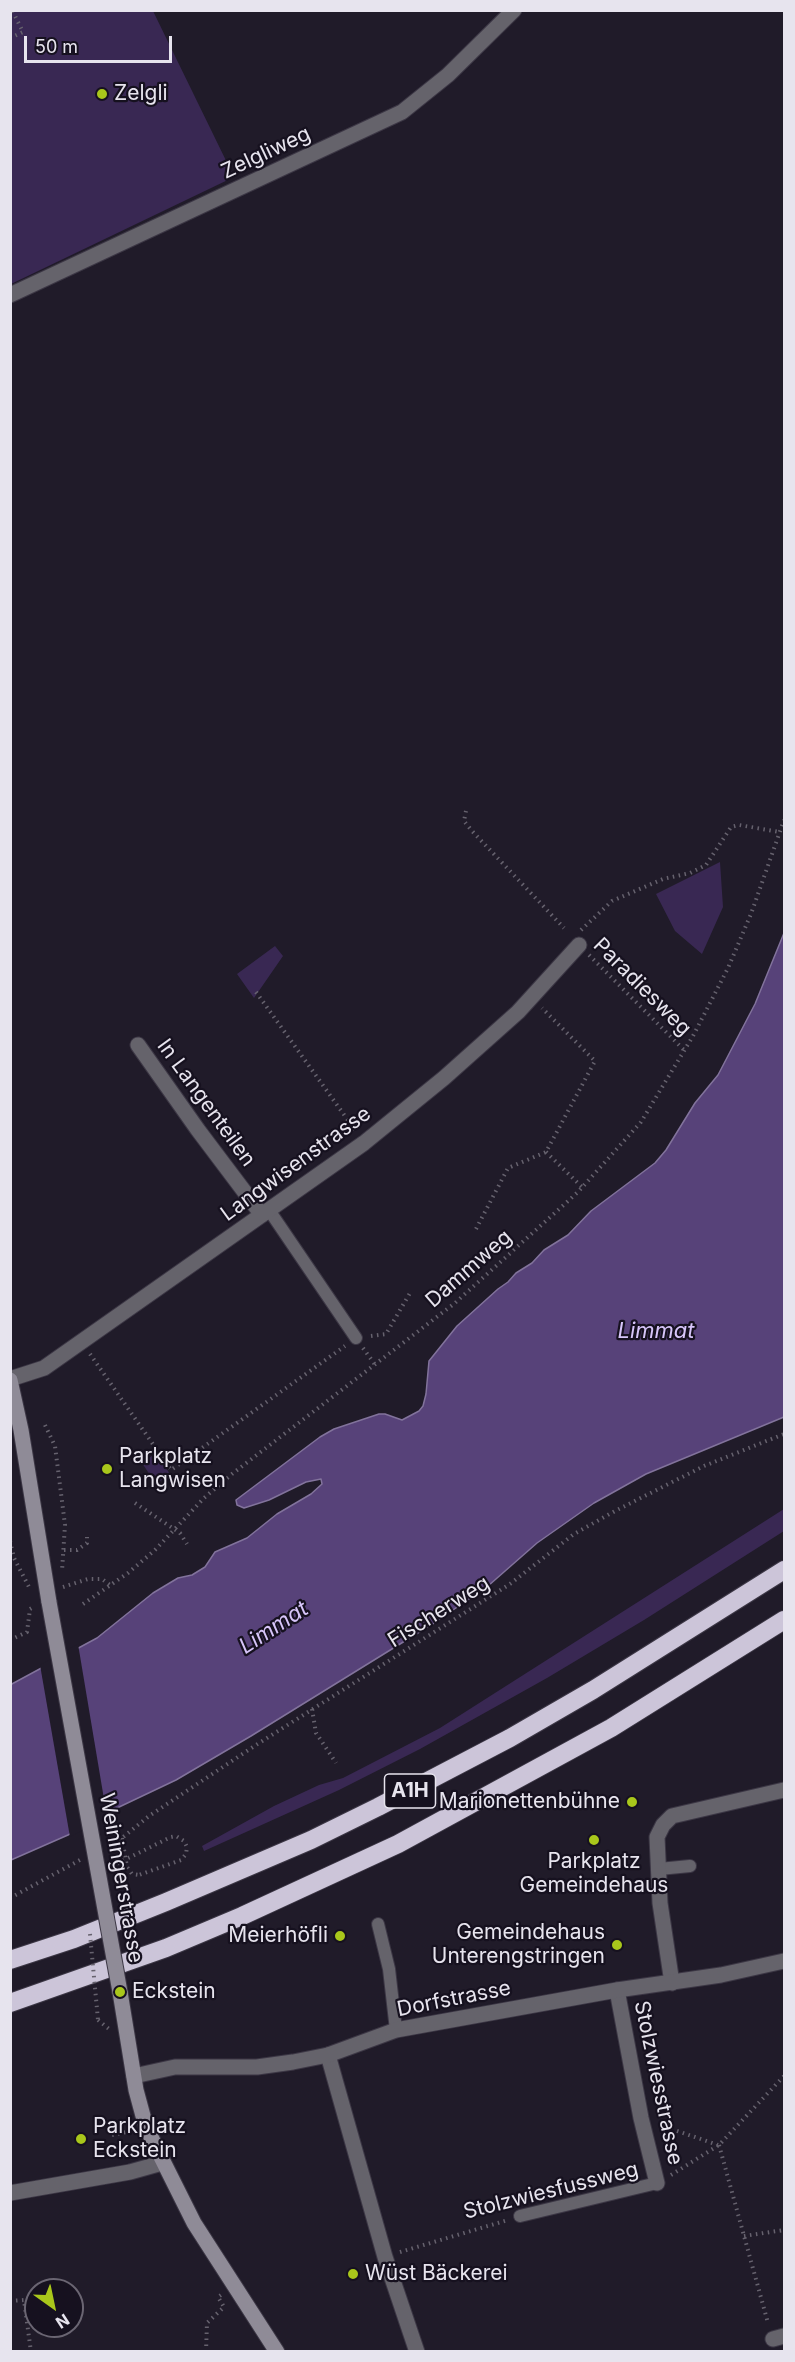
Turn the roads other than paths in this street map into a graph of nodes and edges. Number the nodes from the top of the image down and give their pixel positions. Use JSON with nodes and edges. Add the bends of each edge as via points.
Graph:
{"nodes":[{"id":1,"x":514,"y":10,"type":"edge"},
{"id":2,"x":10,"y":295,"type":"edge"},
{"id":3,"x":580,"y":938,"type":"road end"},
{"id":4,"x":138,"y":1045,"type":"dead end"},
{"id":5,"x":266,"y":1213,"type":"junction"},
{"id":6,"x":356,"y":1338,"type":"road end"},
{"id":7,"x":10,"y":1380,"type":"edge"},
{"id":8,"x":784,"y":1570,"type":"edge"},
{"id":9,"x":784,"y":1620,"type":"edge"},
{"id":10,"x":784,"y":1790,"type":"edge"},
{"id":11,"x":690,"y":1866,"type":"dead end"},
{"id":12,"x":659,"y":1869,"type":"junction"},
{"id":13,"x":378,"y":1924,"type":"dead end"},
{"id":14,"x":10,"y":1960,"type":"edge"},
{"id":15,"x":784,"y":1961,"type":"edge"},
{"id":16,"x":672,"y":1983,"type":"junction"},
{"id":17,"x":617,"y":1990,"type":"junction"},
{"id":18,"x":10,"y":2003,"type":"edge"},
{"id":19,"x":396,"y":2031,"type":"junction"},
{"id":20,"x":328,"y":2055,"type":"junction"},
{"id":21,"x":134,"y":2076,"type":"junction"},
{"id":22,"x":162,"y":2163,"type":"junction"},
{"id":23,"x":657,"y":2184,"type":"joint"},
{"id":24,"x":10,"y":2193,"type":"edge"},
{"id":25,"x":520,"y":2216,"type":"road end"},
{"id":26,"x":277,"y":2352,"type":"edge"},
{"id":27,"x":417,"y":2352,"type":"edge"}],
"edges":[{"from":1,"to":2,"type":"street","name":"Zelgliweg","via":[[448,75],[402,112]]},
{"from":3,"to":5,"type":"street","name":"Langwisenstrasse","via":[[518,1012],[444,1078],[364,1143]]},
{"from":4,"to":5,"type":"street","name":"In Langenteilen","via":[[198,1130]]},
{"from":5,"to":6,"type":"lane"},
{"from":5,"to":7,"type":"street","name":"Langwisenstrasse","via":[[44,1368]]},
{"from":7,"to":21,"type":"main road","name":"Weiningerstrasse","bridge":true,"via":[[21,1430],[40,1605],[124,2010]]},
{"from":8,"to":14,"type":"highway","number":"A1H","via":[[593,1690],[387,1802],[177,1898]]},
{"from":9,"to":18,"type":"highway","number":"A1H","via":[[611,1728],[398,1844],[177,1944]]},
{"from":10,"to":12,"type":"street","via":[[672,1816],[657,1837]]},
{"from":11,"to":12,"type":"lane"},
{"from":12,"to":16,"type":"street"},
{"from":13,"to":19,"type":"lane","via":[[389,1970]]},
{"from":15,"to":16,"type":"street","name":"Dorfstrasse"},
{"from":16,"to":17,"type":"street","name":"Dorfstrasse"},
{"from":17,"to":19,"type":"street","name":"Dorfstrasse"},
{"from":17,"to":23,"type":"street","name":"Stolzwiesstrasse"},
{"from":19,"to":20,"type":"street","name":"Dorfstrasse"},
{"from":20,"to":21,"type":"street","name":"Dorfstrasse","via":[[257,2067],[175,2067]]},
{"from":20,"to":27,"type":"street","via":[[385,2257]]},
{"from":21,"to":22,"type":"main road","name":"Weiningerstrasse","via":[[146,2127]]},
{"from":22,"to":24,"type":"street"},
{"from":22,"to":26,"type":"main road","name":"Weiningerstrasse","via":[[194,2223]]},
{"from":23,"to":25,"type":"lane","name":"Stolzwiesfussweg"}]}
